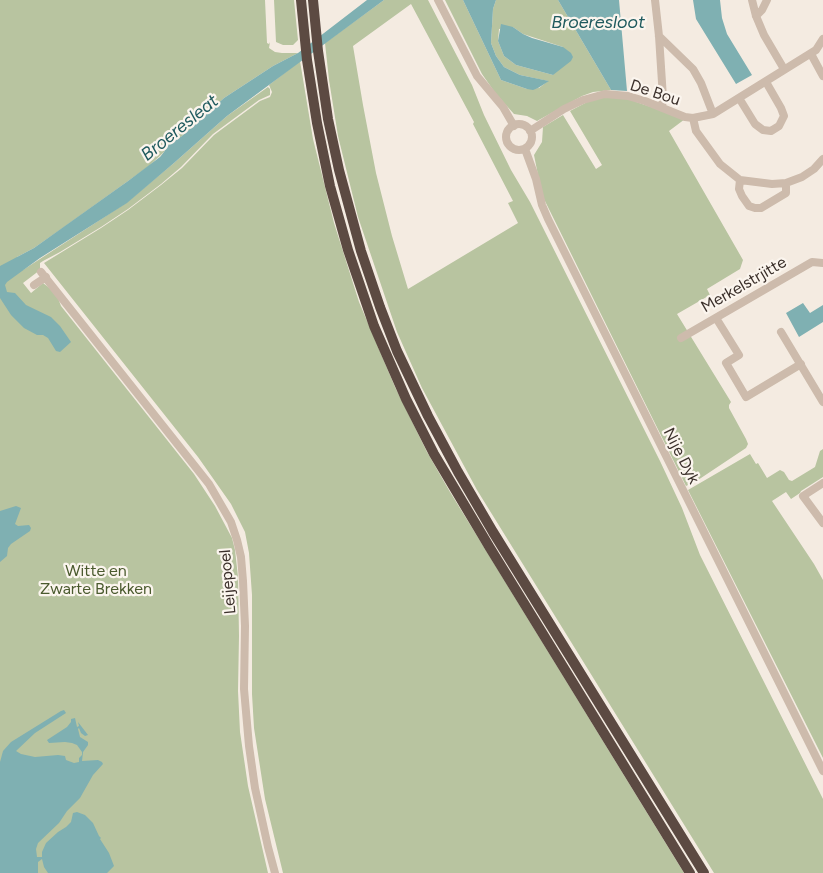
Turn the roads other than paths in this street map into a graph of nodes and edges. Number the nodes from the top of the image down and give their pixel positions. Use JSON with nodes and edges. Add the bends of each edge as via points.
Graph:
{"nodes":[{"id":1,"x":301,"y":0,"type":"edge"},
{"id":2,"x":313,"y":0,"type":"edge"},
{"id":3,"x":438,"y":0,"type":"edge"},
{"id":4,"x":654,"y":0,"type":"edge"},
{"id":5,"x":752,"y":0,"type":"edge"},
{"id":6,"x":767,"y":0,"type":"edge"},
{"id":7,"x":756,"y":16,"type":"junction"},
{"id":8,"x":659,"y":36,"type":"junction"},
{"id":9,"x":823,"y":39,"type":"edge"},
{"id":10,"x":811,"y":54,"type":"junction"},
{"id":11,"x":784,"y":69,"type":"junction"},
{"id":12,"x":823,"y":76,"type":"edge"},
{"id":13,"x":766,"y":82,"type":"junction"},
{"id":14,"x":739,"y":98,"type":"junction"},
{"id":15,"x":662,"y":107,"type":"junction"},
{"id":16,"x":713,"y":114,"type":"junction"},
{"id":17,"x":693,"y":118,"type":"junction"},
{"id":18,"x":514,"y":126,"type":"junction"},
{"id":19,"x":530,"y":131,"type":"junction"},
{"id":20,"x":525,"y":149,"type":"junction"},
{"id":21,"x":823,"y":159,"type":"edge"},
{"id":22,"x":740,"y":180,"type":"junction"},
{"id":23,"x":786,"y":183,"type":"junction"},
{"id":24,"x":823,"y":263,"type":"edge"},
{"id":25,"x":34,"y":285,"type":"dead end"},
{"id":26,"x":716,"y":318,"type":"junction"},
{"id":27,"x":781,"y":332,"type":"dead end"},
{"id":28,"x":681,"y":338,"type":"dead end"},
{"id":29,"x":801,"y":364,"type":"junction"},
{"id":30,"x":823,"y":402,"type":"edge"},
{"id":31,"x":823,"y":483,"type":"edge"},
{"id":32,"x":823,"y":523,"type":"edge"},
{"id":33,"x":823,"y":771,"type":"edge"},
{"id":34,"x":275,"y":873,"type":"edge"},
{"id":35,"x":690,"y":873,"type":"edge"},
{"id":36,"x":704,"y":873,"type":"edge"}],
"edges":[{"from":1,"to":35,"type":"highway","via":[[307,60],[330,186],[375,326],[406,399],[490,548]]},
{"from":2,"to":36,"type":"highway","via":[[328,119],[348,207],[397,351],[458,472]]},
{"from":3,"to":18,"type":"street","via":[[477,76]]},
{"from":4,"to":8,"type":"street"},
{"from":5,"to":7,"type":"street"},
{"from":6,"to":7,"type":"street"},
{"from":7,"to":11,"type":"street"},
{"from":8,"to":15,"type":"street"},
{"from":8,"to":16,"type":"street","via":[[693,69]]},
{"from":9,"to":10,"type":"street","name":"De Bou"},
{"from":10,"to":11,"type":"street","name":"De Bou"},
{"from":10,"to":12,"type":"street"},
{"from":11,"to":13,"type":"street","name":"De Bou"},
{"from":13,"to":14,"type":"street","name":"De Bou"},
{"from":13,"to":14,"type":"street","via":[[784,116],[771,131],[755,124]]},
{"from":14,"to":16,"type":"street","name":"De Bou"},
{"from":15,"to":17,"type":"street","name":"De Bou"},
{"from":15,"to":19,"type":"street","name":"De Bou","via":[[628,96],[598,95],[583,99]]},
{"from":16,"to":17,"type":"street","name":"De Bou"},
{"from":17,"to":22,"type":"street","via":[[696,131],[720,164]]},
{"from":18,"to":19,"type":"street","via":[[524,125]]},
{"from":18,"to":20,"type":"street","via":[[507,133],[508,143],[516,150]]},
{"from":19,"to":20,"type":"street","via":[[532,140]]},
{"from":20,"to":33,"type":"street","name":"Nije Dyk","via":[[548,219]]},
{"from":21,"to":23,"type":"street","via":[[802,177]]},
{"from":22,"to":23,"type":"street"},
{"from":22,"to":23,"type":"street","via":[[742,196],[755,208],[786,193]]},
{"from":24,"to":26,"type":"street","name":"Merkelstrjitte","via":[[812,262]]},
{"from":25,"to":34,"type":"street","name":"Leijepoel","via":[[44,274],[208,484],[231,522],[243,581],[249,746]]},
{"from":26,"to":28,"type":"street","name":"Merkelstrjitte"},
{"from":26,"to":29,"type":"street","via":[[739,355],[726,363],[746,397]]},
{"from":27,"to":29,"type":"street"},
{"from":29,"to":30,"type":"street"},
{"from":31,"to":32,"type":"street","via":[[803,496]]}]}
